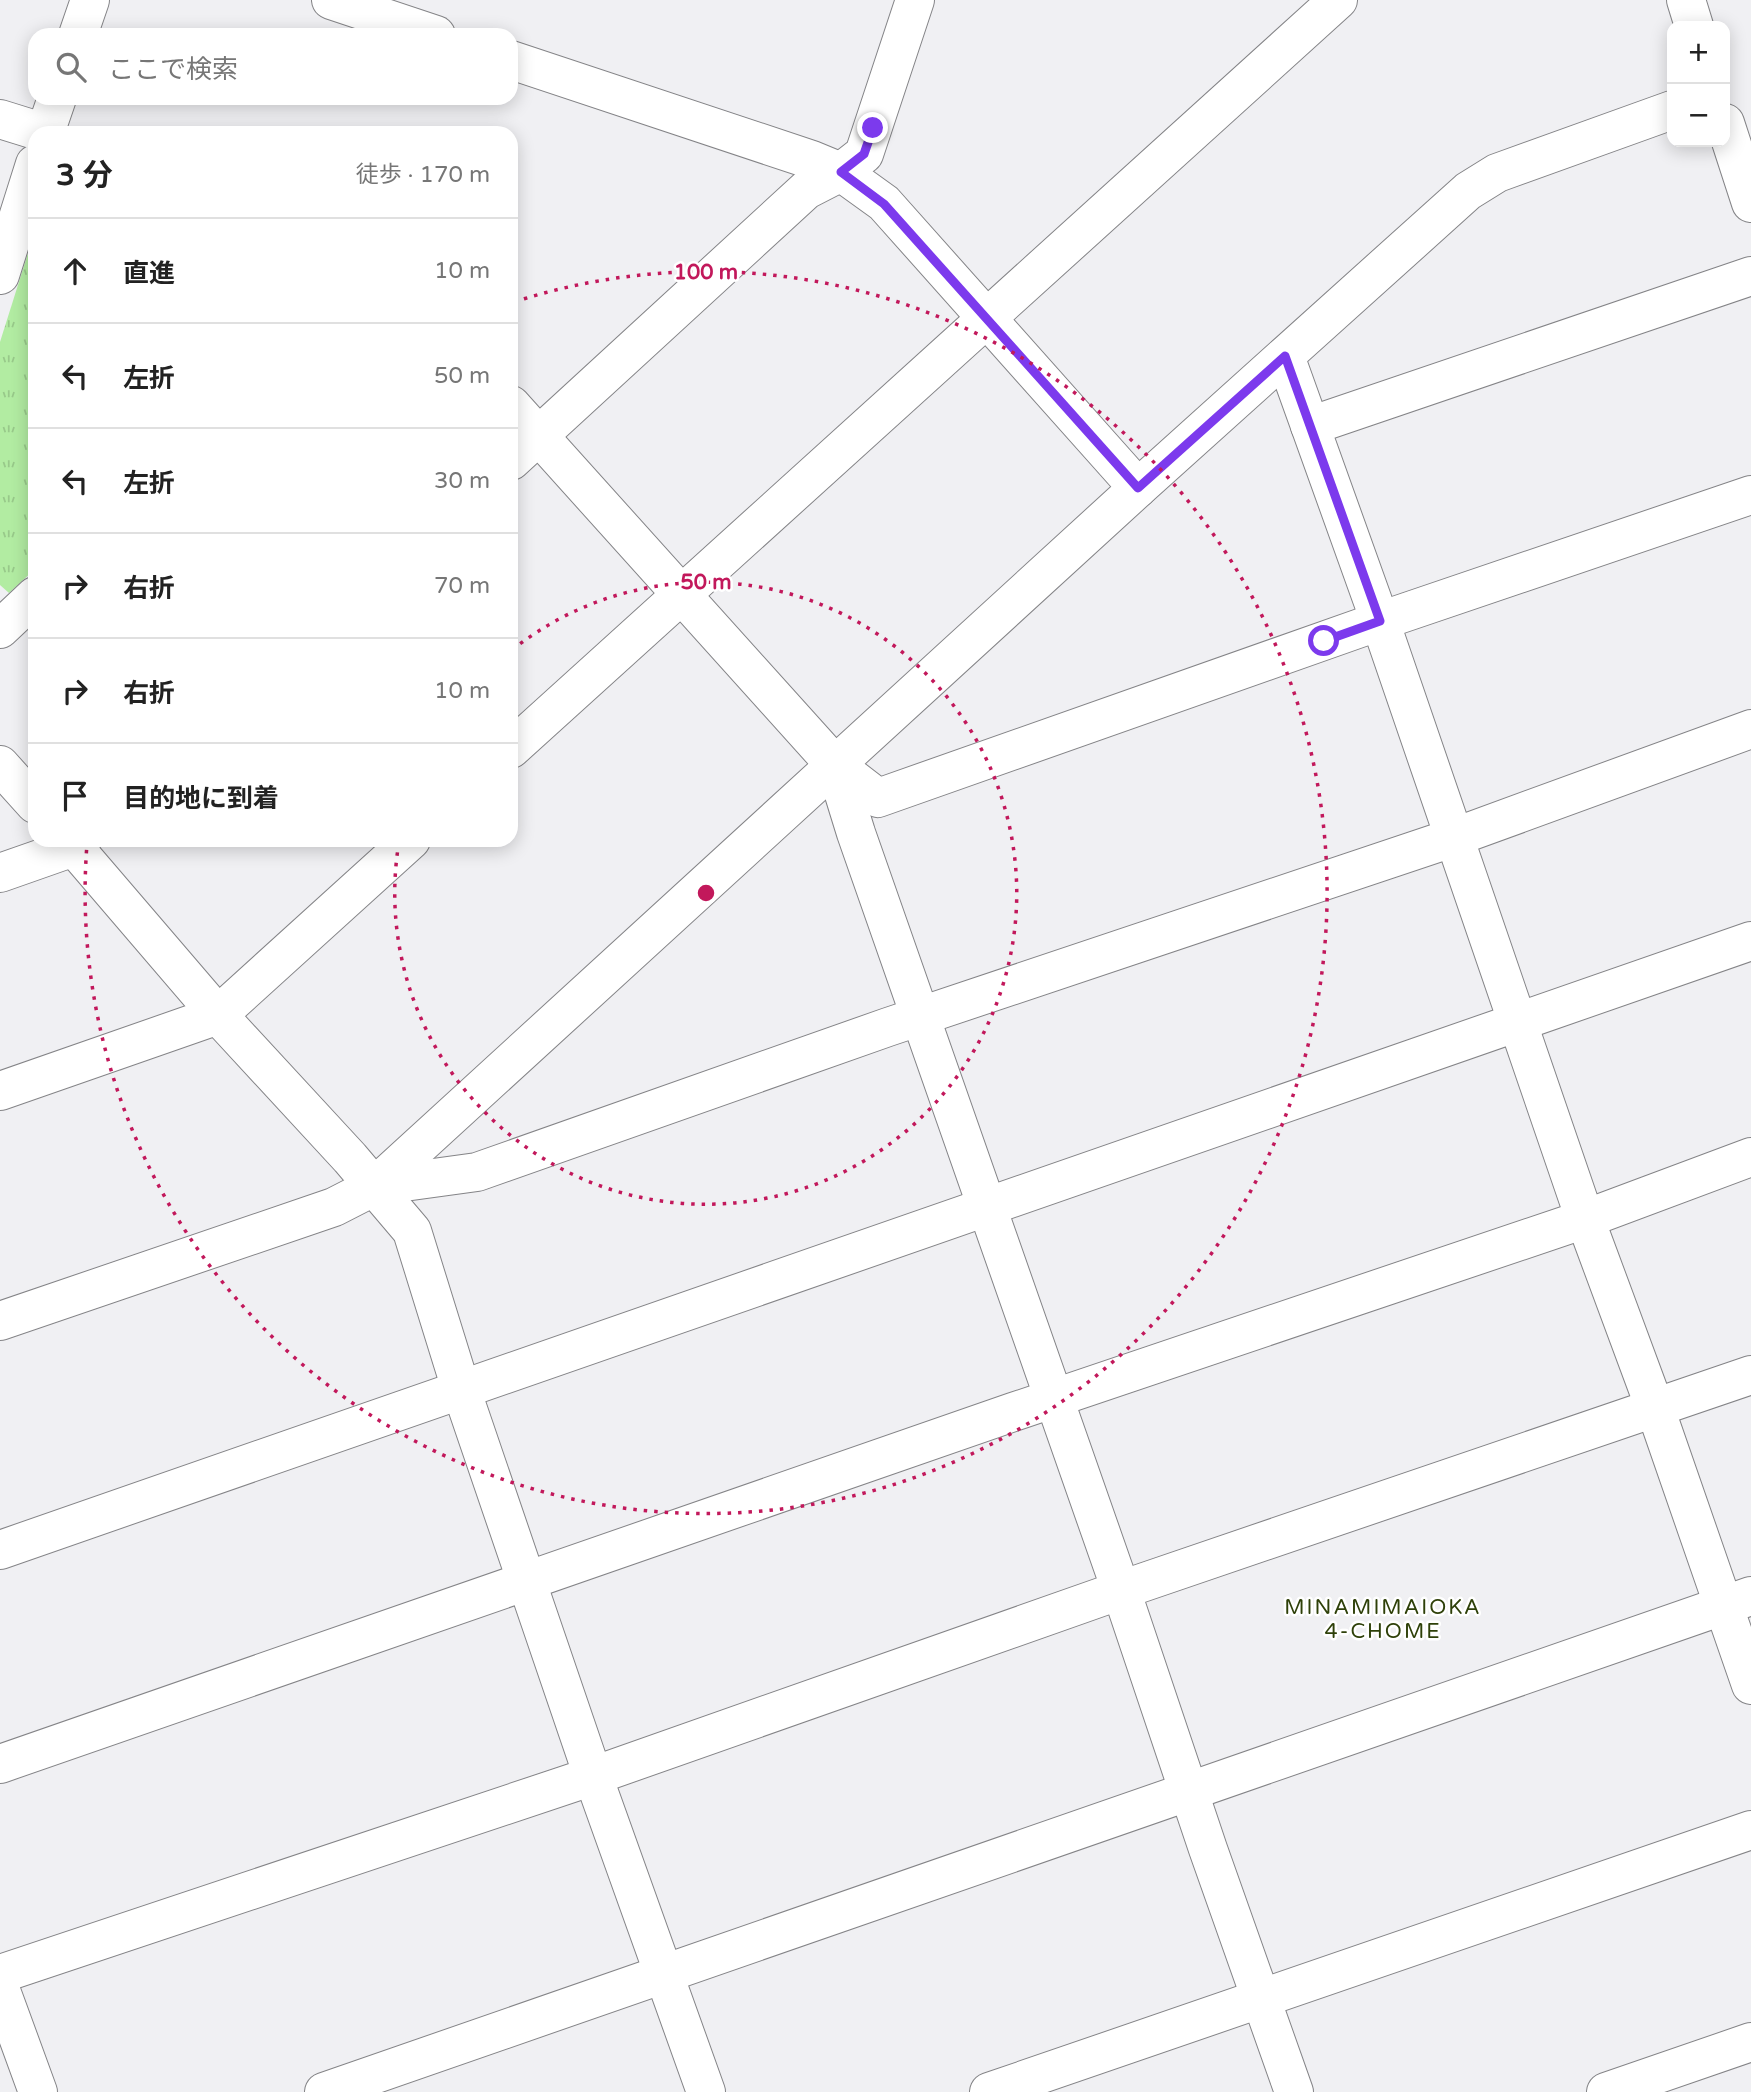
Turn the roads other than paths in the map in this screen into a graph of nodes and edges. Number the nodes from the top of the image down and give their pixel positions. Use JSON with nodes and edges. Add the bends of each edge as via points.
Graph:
{"nodes":[{"id":1,"x":90,"y":0,"type":"edge"},
{"id":2,"x":331,"y":0,"type":"edge"},
{"id":3,"x":915,"y":0,"type":"edge"},
{"id":4,"x":1338,"y":0,"type":"edge"},
{"id":5,"x":1686,"y":0,"type":"edge"},
{"id":6,"x":1692,"y":21,"type":"edge"},
{"id":7,"x":80,"y":28,"type":"edge"},
{"id":8,"x":415,"y":28,"type":"edge"},
{"id":9,"x":518,"y":62,"type":"edge"},
{"id":10,"x":55,"y":105,"type":"edge"},
{"id":11,"x":1667,"y":112,"type":"edge"},
{"id":12,"x":0,"y":119,"type":"edge"},
{"id":13,"x":47,"y":126,"type":"edge"},
{"id":14,"x":28,"y":128,"type":"edge"},
{"id":15,"x":1730,"y":138,"type":"edge"},
{"id":16,"x":841,"y":172,"type":"junction"},
{"id":17,"x":28,"y":186,"type":"edge"},
{"id":18,"x":1751,"y":203,"type":"edge"},
{"id":19,"x":0,"y":275,"type":"edge"},
{"id":20,"x":1751,"y":276,"type":"edge"},
{"id":21,"x":987,"y":319,"type":"junction"},
{"id":22,"x":1285,"y":356,"type":"junction"},
{"id":23,"x":1311,"y":426,"type":"junction"},
{"id":24,"x":518,"y":427,"type":"edge"},
{"id":25,"x":525,"y":449,"type":"edge"},
{"id":26,"x":1138,"y":488,"type":"junction"},
{"id":27,"x":1751,"y":495,"type":"edge"},
{"id":28,"x":681,"y":595,"type":"junction"},
{"id":29,"x":28,"y":603,"type":"edge"},
{"id":30,"x":1380,"y":621,"type":"junction"},
{"id":31,"x":0,"y":629,"type":"edge"},
{"id":32,"x":1751,"y":729,"type":"edge"},
{"id":33,"x":518,"y":743,"type":"edge"},
{"id":34,"x":0,"y":765,"type":"edge"},
{"id":35,"x":835,"y":765,"type":"junction"},
{"id":36,"x":28,"y":796,"type":"edge"},
{"id":37,"x":1455,"y":837,"type":"junction"},
{"id":38,"x":62,"y":847,"type":"edge"},
{"id":39,"x":78,"y":847,"type":"edge"},
{"id":40,"x":403,"y":847,"type":"edge"},
{"id":41,"x":0,"y":873,"type":"edge"},
{"id":42,"x":1751,"y":941,"type":"edge"},
{"id":43,"x":218,"y":1016,"type":"junction"},
{"id":44,"x":921,"y":1017,"type":"junction"},
{"id":45,"x":1520,"y":1021,"type":"junction"},
{"id":46,"x":0,"y":1091,"type":"edge"},
{"id":47,"x":1751,"y":1157,"type":"edge"},
{"id":48,"x":375,"y":1186,"type":"junction"},
{"id":49,"x":987,"y":1207,"type":"junction"},
{"id":50,"x":1585,"y":1219,"type":"junction"},
{"id":51,"x":0,"y":1321,"type":"edge"},
{"id":52,"x":1751,"y":1375,"type":"edge"},
{"id":53,"x":461,"y":1389,"type":"junction"},
{"id":54,"x":1054,"y":1399,"type":"junction"},
{"id":55,"x":1655,"y":1408,"type":"junction"},
{"id":56,"x":0,"y":1549,"type":"edge"},
{"id":57,"x":528,"y":1580,"type":"junction"},
{"id":58,"x":1121,"y":1590,"type":"junction"},
{"id":59,"x":1738,"y":1601,"type":"edge"},
{"id":60,"x":1751,"y":1685,"type":"edge"},
{"id":61,"x":0,"y":1764,"type":"edge"},
{"id":62,"x":593,"y":1776,"type":"junction"},
{"id":63,"x":1189,"y":1791,"type":"junction"},
{"id":64,"x":1751,"y":1830,"type":"edge"},
{"id":65,"x":0,"y":1974,"type":"edge"},
{"id":66,"x":664,"y":1974,"type":"junction"},
{"id":67,"x":0,"y":1988,"type":"edge"},
{"id":68,"x":1260,"y":1997,"type":"junction"},
{"id":69,"x":1751,"y":2042,"type":"edge"},
{"id":70,"x":38,"y":2092,"type":"edge"},
{"id":71,"x":324,"y":2092,"type":"edge"},
{"id":72,"x":706,"y":2092,"type":"edge"},
{"id":73,"x":989,"y":2092,"type":"edge"},
{"id":74,"x":1294,"y":2092,"type":"edge"},
{"id":75,"x":1606,"y":2092,"type":"edge"}],
"edges":[{"from":1,"to":7,"type":"street"},
{"from":2,"to":8,"type":"street"},
{"from":3,"to":16,"type":"street","via":[[864,154]]},
{"from":4,"to":21,"type":"street"},
{"from":5,"to":6,"type":"street"},
{"from":9,"to":16,"type":"street"},
{"from":10,"to":13,"type":"street"},
{"from":11,"to":22,"type":"street","via":[[1497,173],[1468,191]]},
{"from":12,"to":14,"type":"street"},
{"from":15,"to":18,"type":"street"},
{"from":16,"to":21,"type":"street","via":[[884,204]]},
{"from":16,"to":25,"type":"street","via":[[806,190]]},
{"from":17,"to":19,"type":"street"},
{"from":20,"to":23,"type":"street"},
{"from":21,"to":26,"type":"street"},
{"from":21,"to":28,"type":"street"},
{"from":22,"to":23,"type":"street"},
{"from":22,"to":26,"type":"street"},
{"from":23,"to":30,"type":"street"},
{"from":24,"to":25,"type":"street"},
{"from":25,"to":28,"type":"street"},
{"from":26,"to":35,"type":"street"},
{"from":27,"to":30,"type":"street"},
{"from":28,"to":33,"type":"street"},
{"from":28,"to":35,"type":"street"},
{"from":29,"to":31,"type":"street"},
{"from":30,"to":35,"type":"street","via":[[878,798]]},
{"from":30,"to":37,"type":"street"},
{"from":32,"to":37,"type":"street"},
{"from":34,"to":36,"type":"street"},
{"from":35,"to":44,"type":"street"},
{"from":35,"to":48,"type":"street"},
{"from":37,"to":44,"type":"street"},
{"from":37,"to":45,"type":"street"},
{"from":38,"to":41,"type":"street"},
{"from":39,"to":43,"type":"street"},
{"from":40,"to":43,"type":"street"},
{"from":42,"to":45,"type":"street"},
{"from":43,"to":46,"type":"street"},
{"from":43,"to":48,"type":"street"},
{"from":44,"to":48,"type":"street","via":[[477,1172]]},
{"from":44,"to":49,"type":"street"},
{"from":45,"to":49,"type":"street"},
{"from":45,"to":50,"type":"street"},
{"from":47,"to":50,"type":"street"},
{"from":48,"to":51,"type":"street","via":[[334,1207]]},
{"from":48,"to":53,"type":"street","via":[[412,1231]]},
{"from":49,"to":53,"type":"street"},
{"from":49,"to":54,"type":"street"},
{"from":50,"to":54,"type":"street"},
{"from":50,"to":55,"type":"street"},
{"from":52,"to":55,"type":"street"},
{"from":53,"to":56,"type":"street"},
{"from":53,"to":57,"type":"street"},
{"from":54,"to":57,"type":"street"},
{"from":54,"to":58,"type":"street"},
{"from":55,"to":58,"type":"street"},
{"from":55,"to":59,"type":"street"},
{"from":57,"to":61,"type":"street"},
{"from":57,"to":62,"type":"street"},
{"from":58,"to":62,"type":"street"},
{"from":58,"to":63,"type":"street"},
{"from":59,"to":60,"type":"street"},
{"from":59,"to":63,"type":"street"},
{"from":62,"to":65,"type":"street"},
{"from":62,"to":66,"type":"street"},
{"from":63,"to":66,"type":"street"},
{"from":63,"to":68,"type":"street"},
{"from":64,"to":68,"type":"street"},
{"from":66,"to":71,"type":"street"},
{"from":66,"to":72,"type":"street"},
{"from":67,"to":70,"type":"street"},
{"from":68,"to":73,"type":"street"},
{"from":68,"to":74,"type":"street"},
{"from":69,"to":75,"type":"street"}]}
